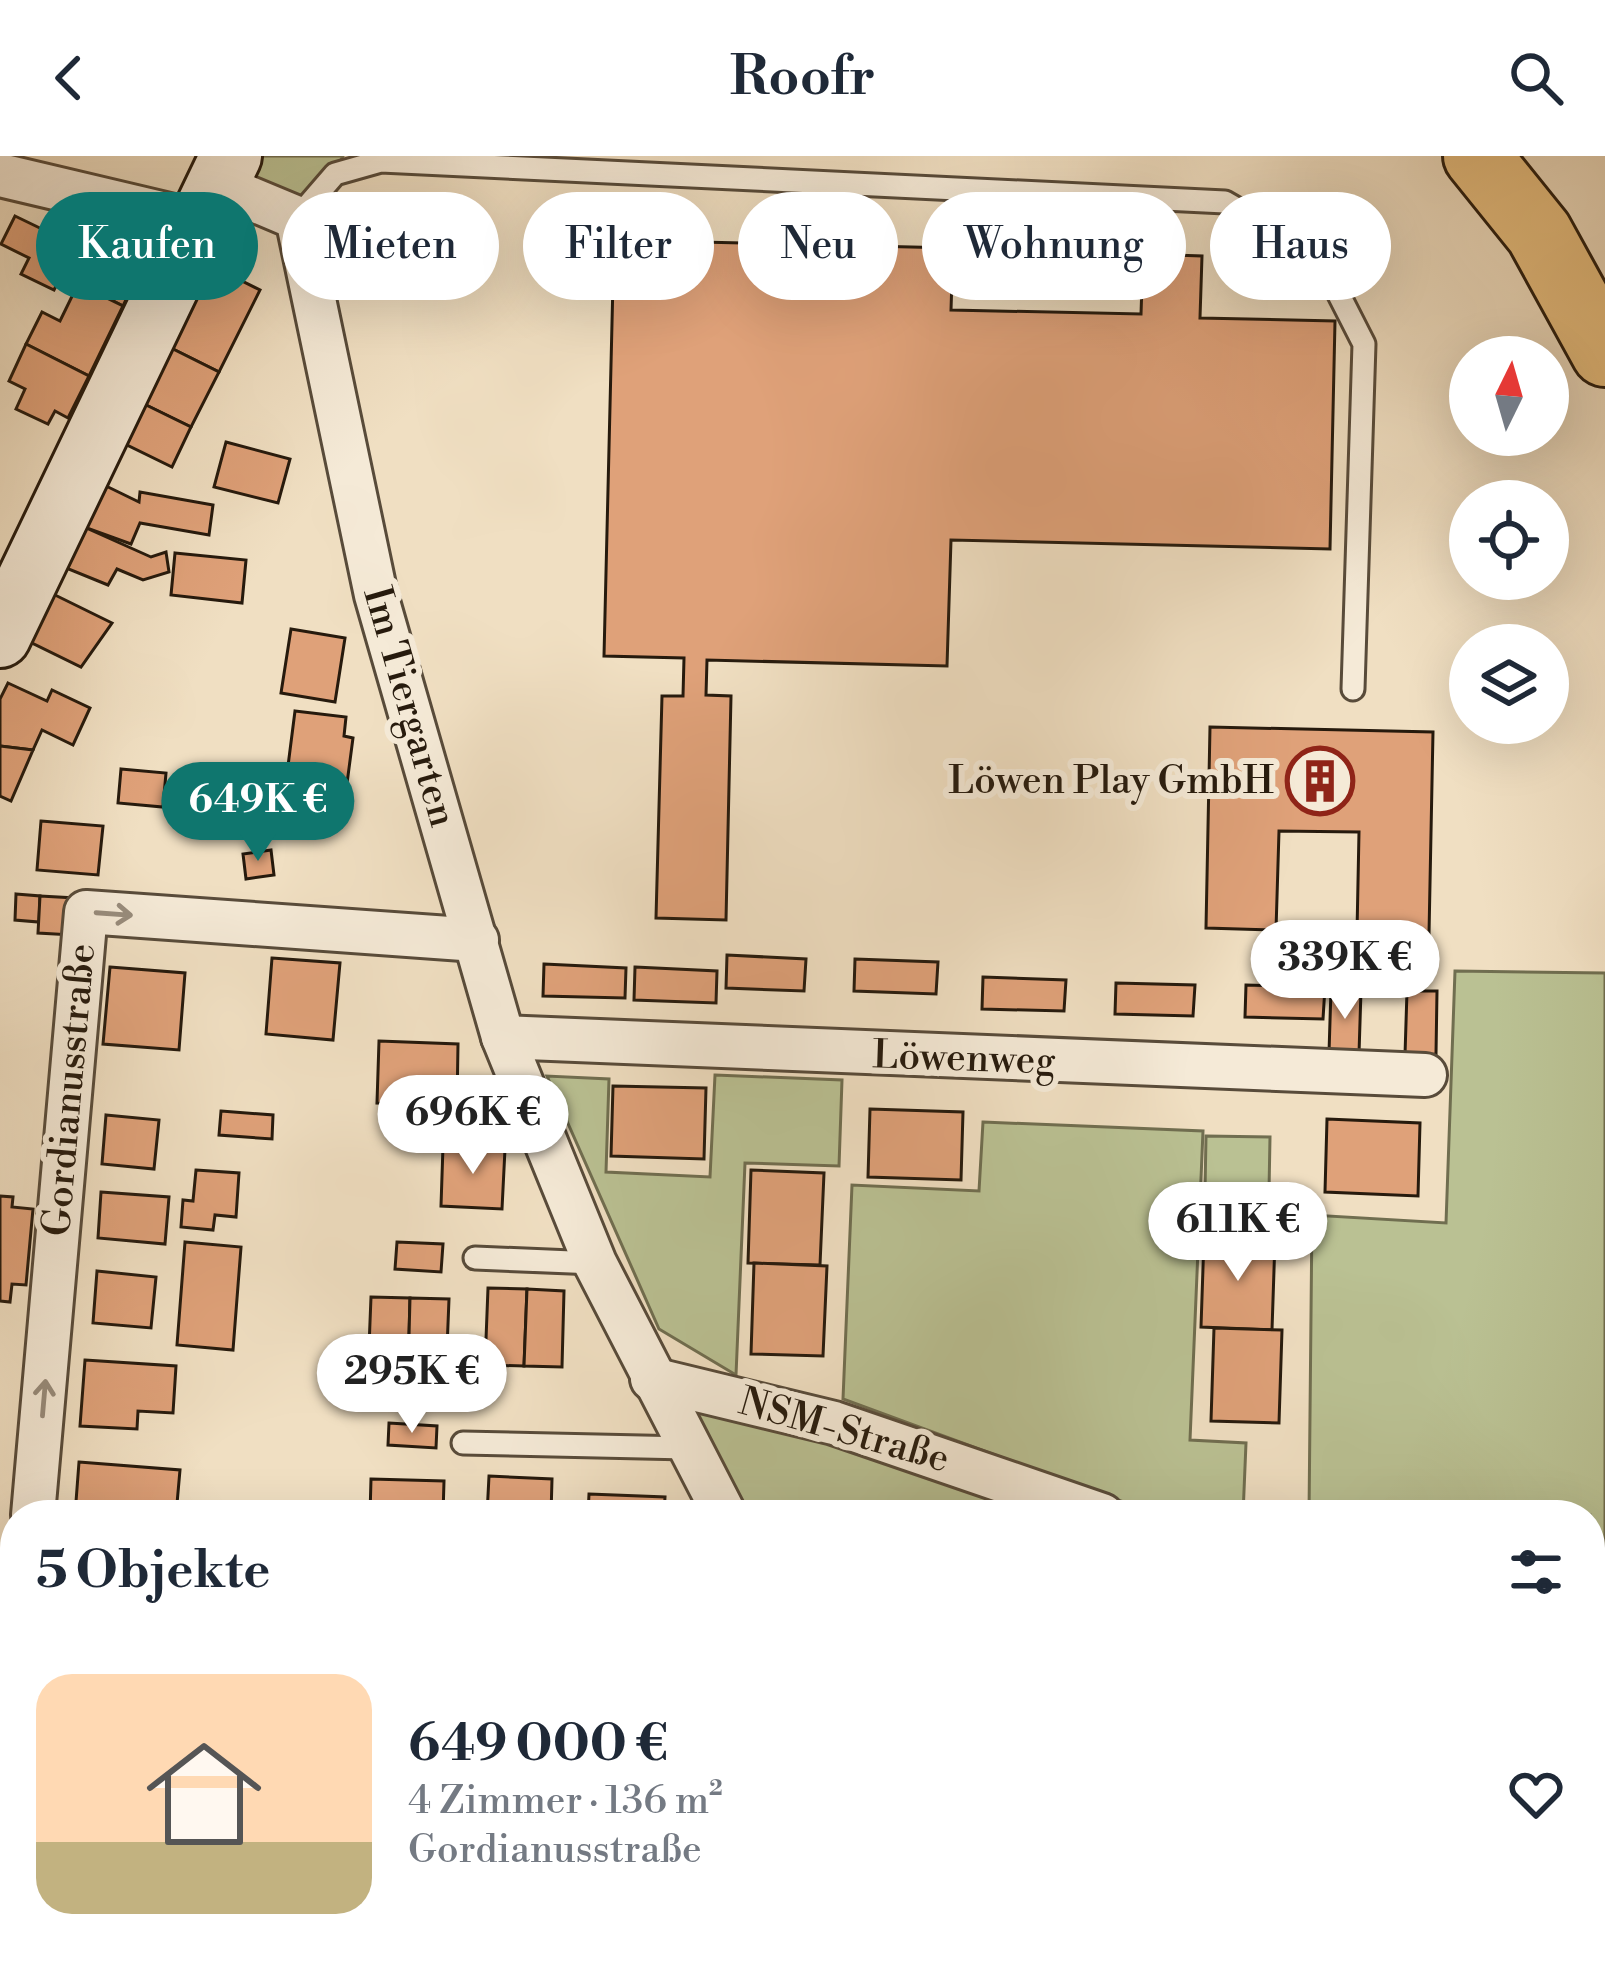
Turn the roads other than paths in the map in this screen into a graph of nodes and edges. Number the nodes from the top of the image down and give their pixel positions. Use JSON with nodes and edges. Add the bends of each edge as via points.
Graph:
{"nodes":[{"id":1,"x":1477,"y":156,"type":"edge"},
{"id":2,"x":0,"y":175,"type":"edge"},
{"id":3,"x":216,"y":188,"type":"edge"},
{"id":4,"x":319,"y":192,"type":"edge"},
{"id":5,"x":282,"y":212,"type":"edge"},
{"id":6,"x":314,"y":300,"type":"edge"},
{"id":7,"x":1605,"y":352,"type":"edge"},
{"id":8,"x":0,"y":637,"type":"edge"},
{"id":9,"x":1353,"y":689,"type":"dead end"},
{"id":10,"x":476,"y":940,"type":"junction"},
{"id":11,"x":503,"y":1037,"type":"junction"},
{"id":12,"x":1425,"y":1075,"type":"dead end"},
{"id":13,"x":475,"y":1258,"type":"dead end"},
{"id":14,"x":596,"y":1263,"type":"junction"},
{"id":15,"x":652,"y":1379,"type":"junction"},
{"id":16,"x":463,"y":1443,"type":"dead end"},
{"id":17,"x":687,"y":1448,"type":"junction"},
{"id":18,"x":35,"y":1500,"type":"edge"},
{"id":19,"x":716,"y":1500,"type":"edge"},
{"id":20,"x":1058,"y":1500,"type":"edge"}],
"edges":[{"from":1,"to":7,"type":"highway","via":[[1539,233]]},
{"from":2,"to":3,"type":"street"},
{"from":3,"to":5,"type":"street"},
{"from":3,"to":8,"type":"main road"},
{"from":4,"to":9,"type":"lane","via":[[335,174],[381,161],[1225,202],[1289,239],[1335,287],[1364,344]]},
{"from":6,"to":10,"type":"street","name":"Im Tiergarten","via":[[376,595]]},
{"from":10,"to":11,"type":"street","name":"Im Tiergarten"},
{"from":18,"to":10,"type":"street","name":"Gordianusstraße","one_way":true,"via":[[86,912]]},
{"from":11,"to":12,"type":"street","name":"Löwenweg"},
{"from":11,"to":14,"type":"street","name":"Im Tiergarten"},
{"from":13,"to":14,"type":"lane"},
{"from":14,"to":15,"type":"street","name":"Im Tiergarten"},
{"from":15,"to":17,"type":"street","name":"Im Tiergarten"},
{"from":15,"to":20,"type":"street","name":"NSM-Straße","via":[[834,1423]]},
{"from":16,"to":17,"type":"lane"},
{"from":17,"to":19,"type":"street","name":"Im Tiergarten"}]}
